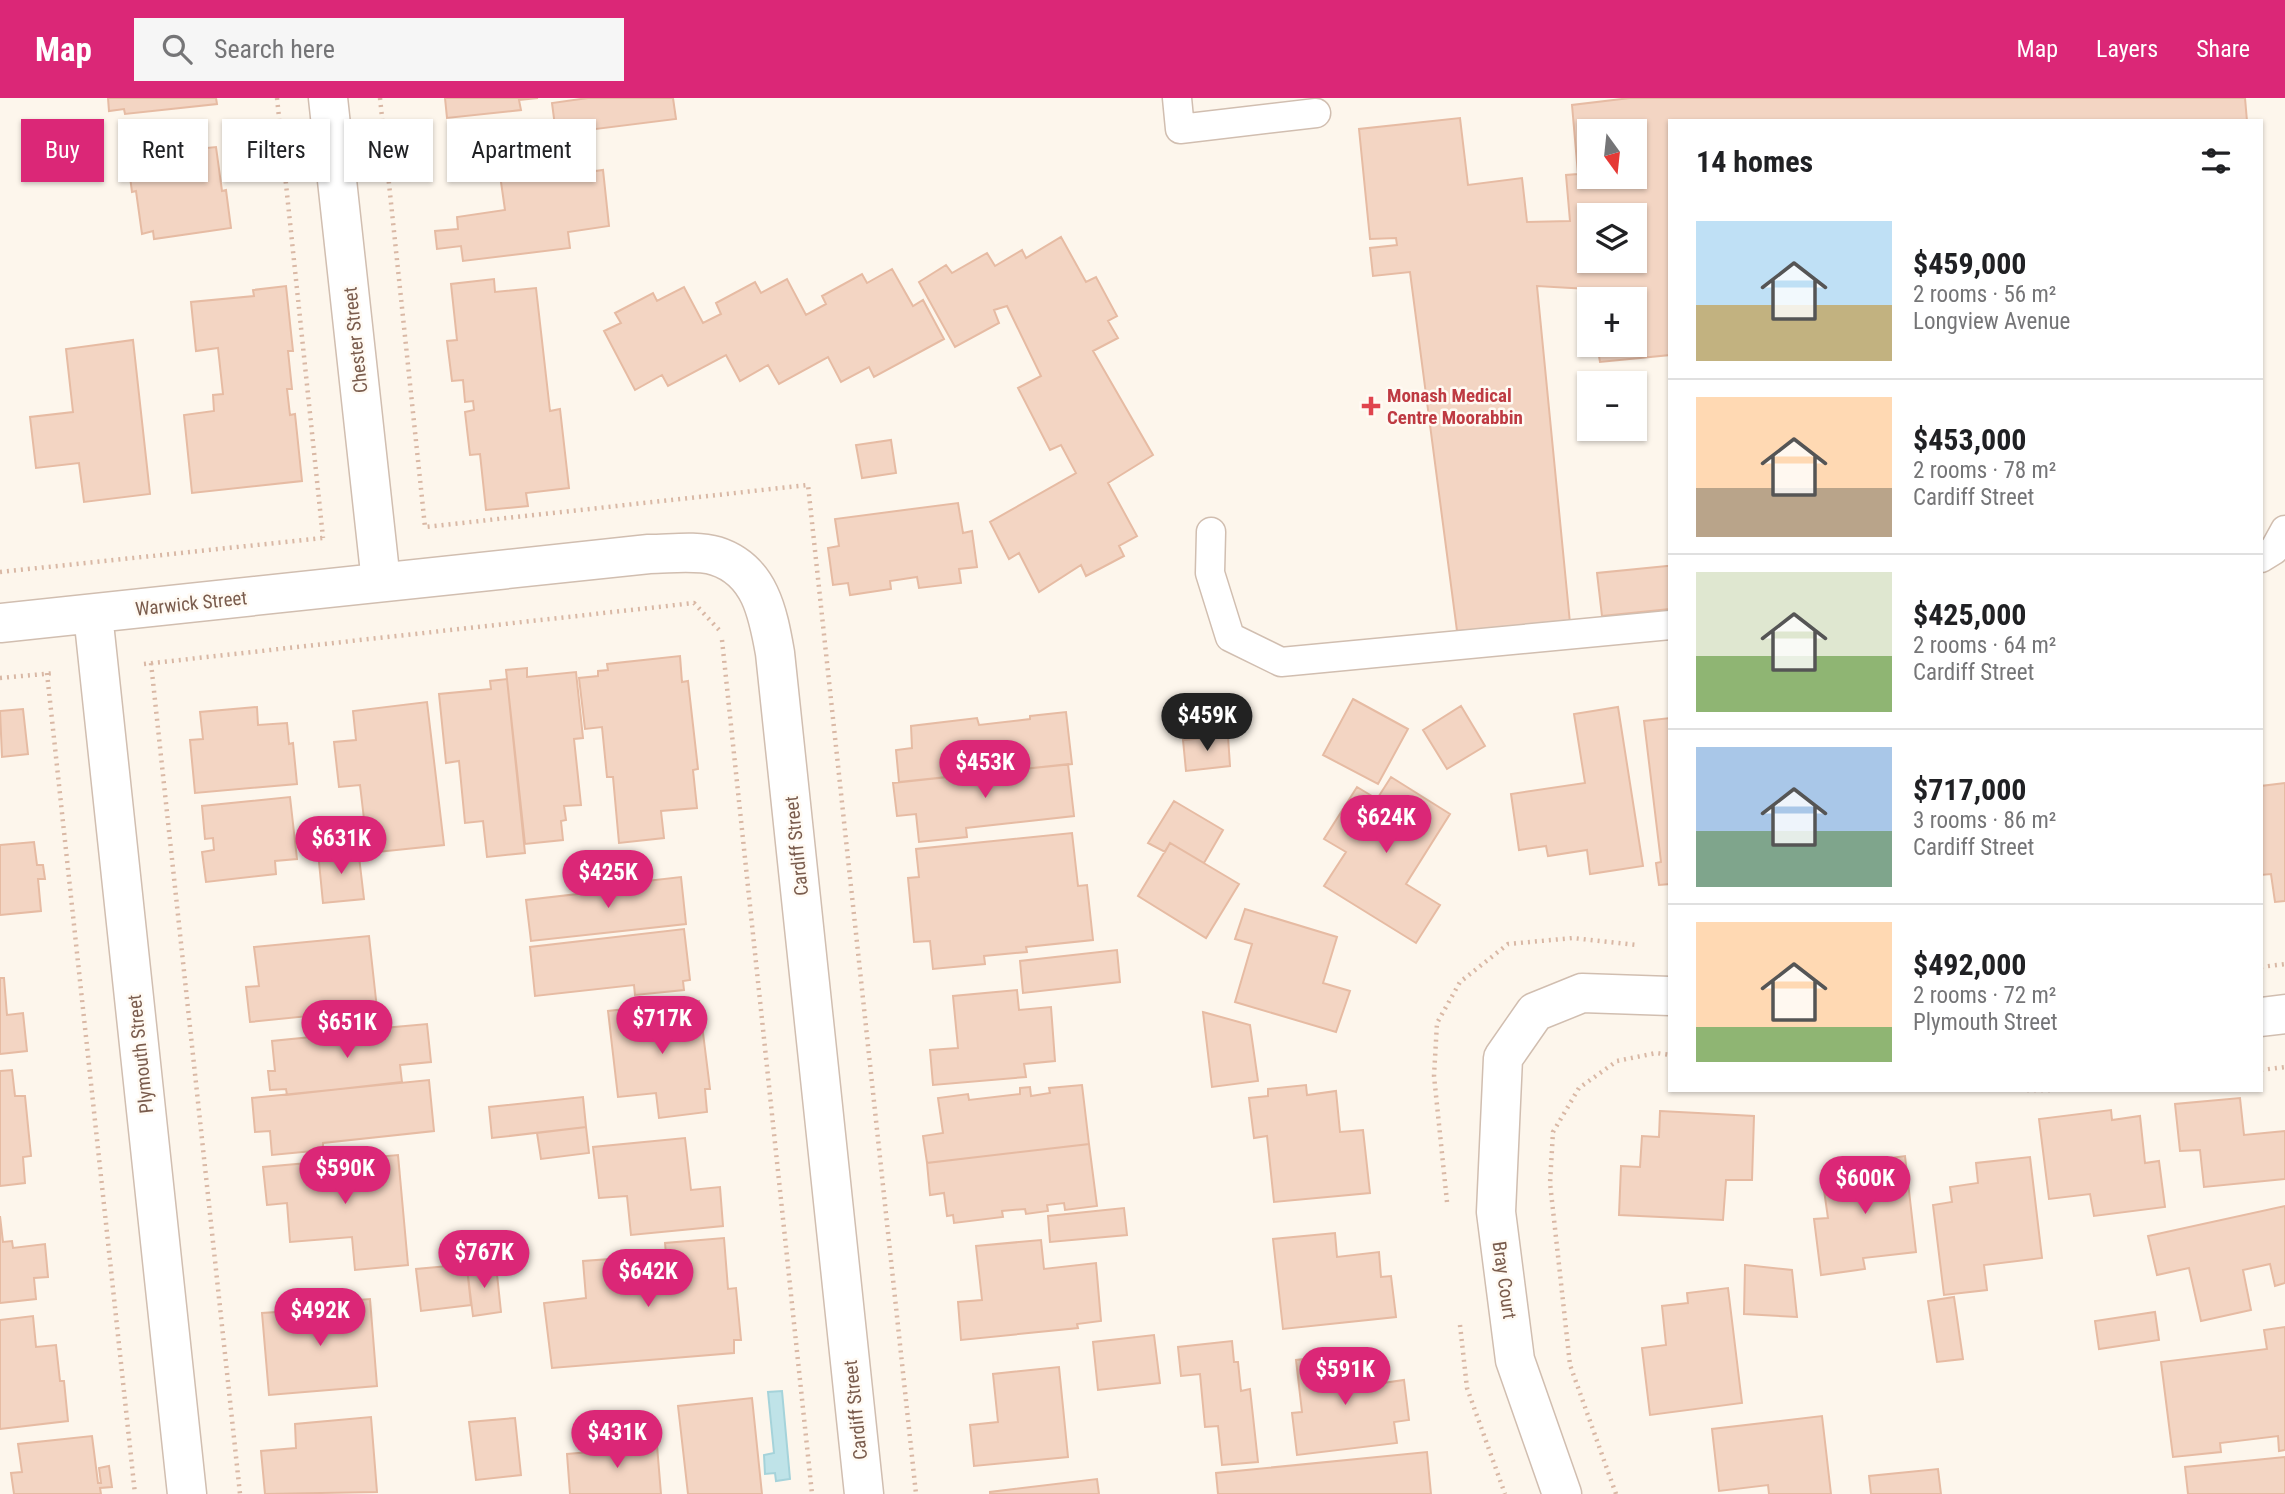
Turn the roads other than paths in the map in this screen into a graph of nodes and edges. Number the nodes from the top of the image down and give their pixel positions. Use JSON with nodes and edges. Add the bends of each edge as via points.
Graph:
{"nodes":[{"id":1,"x":328,"y":98,"type":"edge"},
{"id":2,"x":1177,"y":98,"type":"edge"},
{"id":3,"x":1316,"y":113,"type":"dead end"},
{"id":4,"x":2285,"y":530,"type":"edge"},
{"id":5,"x":1211,"y":532,"type":"dead end"},
{"id":6,"x":2263,"y":557,"type":"edge"},
{"id":7,"x":382,"y":582,"type":"junction"},
{"id":8,"x":93,"y":614,"type":"junction"},
{"id":9,"x":0,"y":623,"type":"edge"},
{"id":10,"x":1668,"y":625,"type":"edge"},
{"id":11,"x":1668,"y":996,"type":"edge"},
{"id":12,"x":2285,"y":1014,"type":"edge"},
{"id":13,"x":2263,"y":1017,"type":"edge"},
{"id":14,"x":187,"y":1494,"type":"edge"},
{"id":15,"x":864,"y":1494,"type":"edge"},
{"id":16,"x":1562,"y":1494,"type":"edge"}],
"edges":[{"from":1,"to":7,"type":"street","name":"Chester Street"},
{"from":2,"to":3,"type":"lane","via":[[1180,129]]},
{"from":4,"to":6,"type":"lane","via":[[2274,550]]},
{"from":5,"to":10,"type":"lane","via":[[1210,573],[1230,637],[1281,662]]},
{"from":7,"to":8,"type":"street","name":"Warwick Street"},
{"from":7,"to":15,"type":"street","name":"Cardiff Street","via":[[649,554],[690,554],[715,556],[734,565],[758,590],[775,653]]},
{"from":8,"to":9,"type":"street","name":"Warwick Street"},
{"from":8,"to":14,"type":"street","name":"Plymouth Street"},
{"from":11,"to":16,"type":"street","name":"Bray Court","via":[[1582,993],[1535,1012],[1503,1058],[1496,1212],[1515,1360]]},
{"from":12,"to":13,"type":"street"}]}
